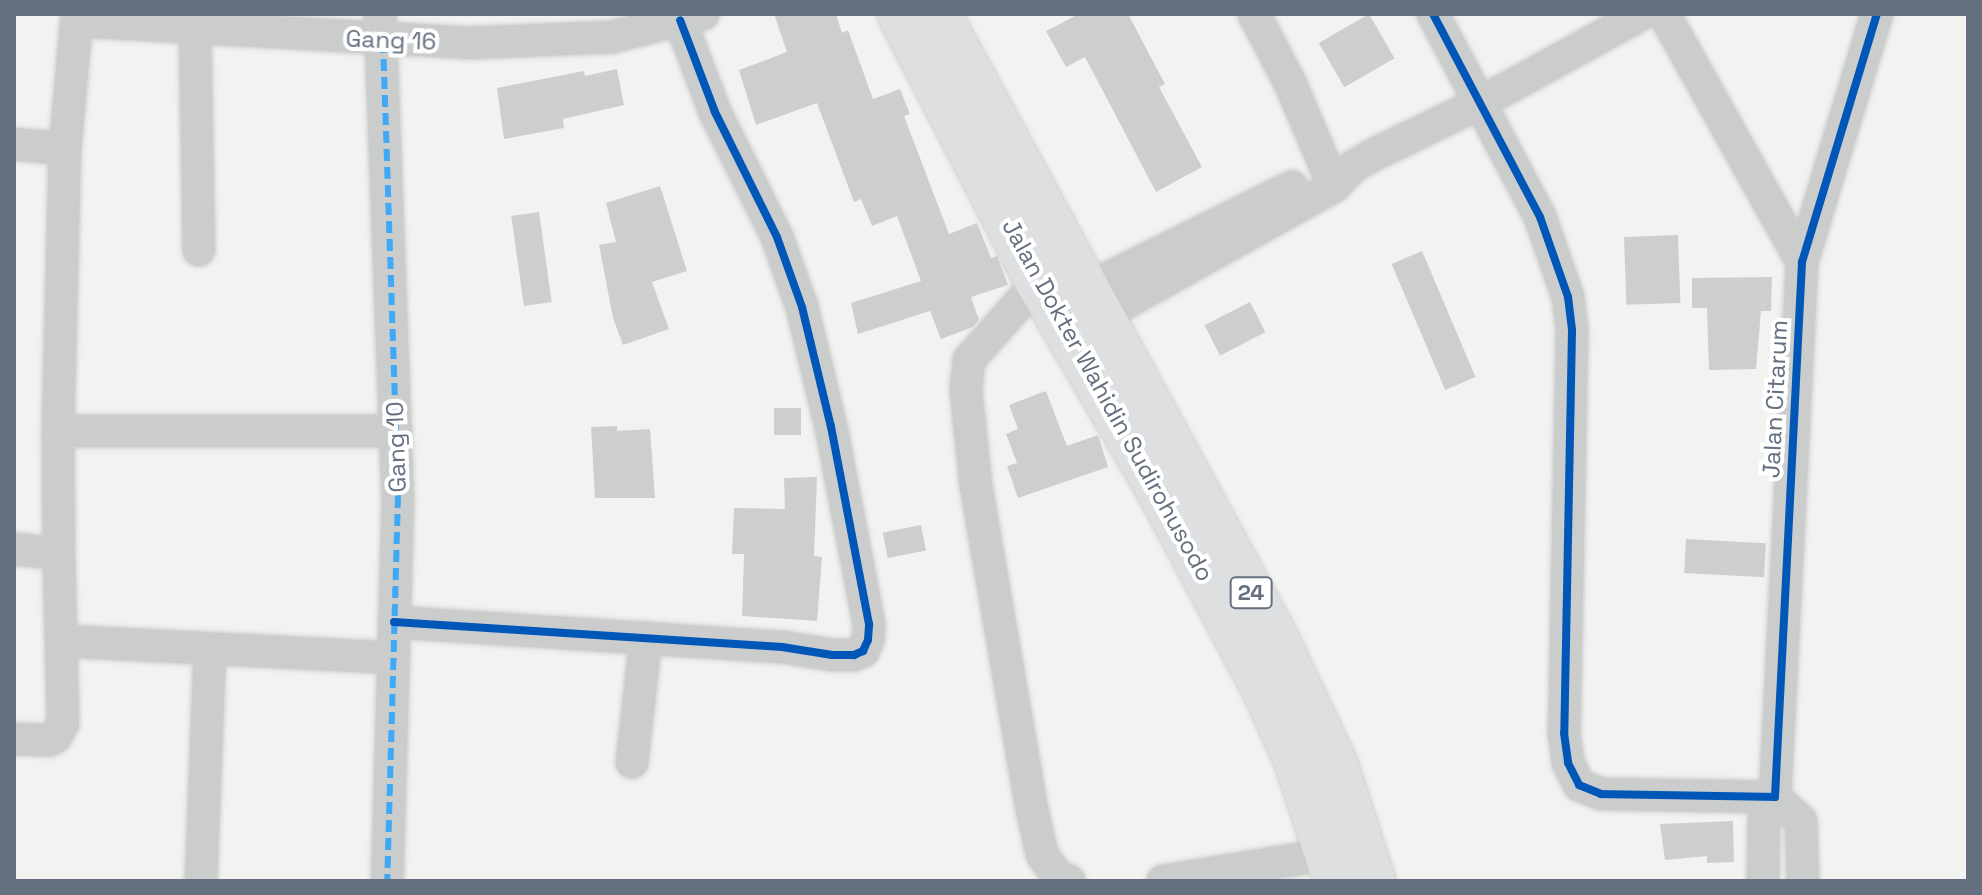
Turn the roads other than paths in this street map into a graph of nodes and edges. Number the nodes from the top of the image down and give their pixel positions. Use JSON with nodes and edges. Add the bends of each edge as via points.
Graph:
{"nodes":[{"id":1,"x":900,"y":14,"type":"edge"},
{"id":2,"x":938,"y":14,"type":"edge"},
{"id":3,"x":1254,"y":14,"type":"edge"},
{"id":4,"x":1433,"y":14,"type":"edge"},
{"id":5,"x":1642,"y":14,"type":"edge"},
{"id":6,"x":1664,"y":14,"type":"edge"},
{"id":7,"x":1877,"y":14,"type":"edge"},
{"id":8,"x":692,"y":17,"type":"edge"},
{"id":9,"x":77,"y":18,"type":"edge"},
{"id":10,"x":381,"y":28,"type":"edge"},
{"id":11,"x":195,"y":29,"type":"junction"},
{"id":12,"x":1480,"y":103,"type":"junction"},
{"id":13,"x":14,"y":144,"type":"edge"},
{"id":14,"x":65,"y":149,"type":"junction"},
{"id":15,"x":1338,"y":173,"type":"junction"},
{"id":16,"x":199,"y":250,"type":"dead end"},
{"id":17,"x":1802,"y":262,"type":"junction"},
{"id":18,"x":1070,"y":305,"type":"junction"},
{"id":19,"x":58,"y":431,"type":"junction"},
{"id":20,"x":396,"y":431,"type":"junction"},
{"id":21,"x":14,"y":549,"type":"edge"},
{"id":22,"x":59,"y":554,"type":"junction"},
{"id":23,"x":394,"y":622,"type":"junction"},
{"id":24,"x":646,"y":638,"type":"junction"},
{"id":25,"x":61,"y":641,"type":"junction"},
{"id":26,"x":210,"y":651,"type":"junction"},
{"id":27,"x":393,"y":658,"type":"junction"},
{"id":28,"x":14,"y":739,"type":"edge"},
{"id":29,"x":632,"y":762,"type":"dead end"},
{"id":30,"x":1775,"y":797,"type":"junction"},
{"id":31,"x":1333,"y":867,"type":"edge"},
{"id":32,"x":201,"y":881,"type":"edge"},
{"id":33,"x":387,"y":881,"type":"edge"},
{"id":34,"x":1069,"y":881,"type":"edge"},
{"id":35,"x":1163,"y":881,"type":"edge"},
{"id":36,"x":1373,"y":881,"type":"edge"},
{"id":37,"x":1763,"y":881,"type":"edge"},
{"id":38,"x":1803,"y":881,"type":"edge"}],
"edges":[{"from":1,"to":18,"type":"highway","name":"Jalan Dokter Wahidin Sudirohusodo","number":"24"},
{"from":2,"to":18,"type":"highway","name":"Jalan Dokter Wahidin Sudirohusodo","number":"24"},
{"from":3,"to":15,"type":"street"},
{"from":4,"to":12,"type":"street"},
{"from":5,"to":12,"type":"street"},
{"from":6,"to":17,"type":"street"},
{"from":7,"to":17,"type":"street","name":"Jalan Citarum"},
{"from":8,"to":10,"type":"street","name":"Gang 16","via":[[612,37],[468,43]]},
{"from":8,"to":24,"type":"street","via":[[715,112],[777,237],[802,307],[869,624],[863,651],[854,655]]},
{"from":9,"to":11,"type":"street","name":"Gang 16"},
{"from":9,"to":14,"type":"street"},
{"from":10,"to":11,"type":"street","name":"Gang 16"},
{"from":10,"to":20,"type":"street","name":"Gang 10"},
{"from":11,"to":16,"type":"street"},
{"from":12,"to":15,"type":"street"},
{"from":12,"to":30,"type":"street","via":[[1540,217],[1568,297],[1568,763],[1579,785],[1601,794]]},
{"from":13,"to":14,"type":"street"},
{"from":14,"to":19,"type":"street"},
{"from":15,"to":18,"type":"street"},
{"from":17,"to":30,"type":"street","name":"Jalan Citarum"},
{"from":18,"to":31,"type":"highway","name":"Jalan Dokter Wahidin Sudirohusodo","number":"24","via":[[1265,690],[1297,762]]},
{"from":18,"to":34,"type":"street","via":[[969,360],[966,390],[976,486],[1032,809],[1042,854],[1057,876]]},
{"from":18,"to":36,"type":"highway","name":"Jalan Dokter Wahidin Sudirohusodo","number":"24","via":[[1184,473],[1273,633],[1335,764]]},
{"from":19,"to":20,"type":"street"},
{"from":19,"to":22,"type":"street"},
{"from":20,"to":23,"type":"street","name":"Gang 10"},
{"from":21,"to":22,"type":"street"},
{"from":22,"to":25,"type":"street"},
{"from":23,"to":24,"type":"street"},
{"from":23,"to":27,"type":"street","name":"Gang 10"},
{"from":24,"to":29,"type":"street"},
{"from":25,"to":26,"type":"street"},
{"from":25,"to":28,"type":"street","via":[[61,730],[49,740]]},
{"from":26,"to":27,"type":"street"},
{"from":26,"to":32,"type":"street"},
{"from":27,"to":33,"type":"street","name":"Gang 10"},
{"from":30,"to":37,"type":"street","name":"Jalan Citarum","via":[[1764,820]]},
{"from":30,"to":38,"type":"street","via":[[1801,821]]},
{"from":31,"to":35,"type":"street"}]}
